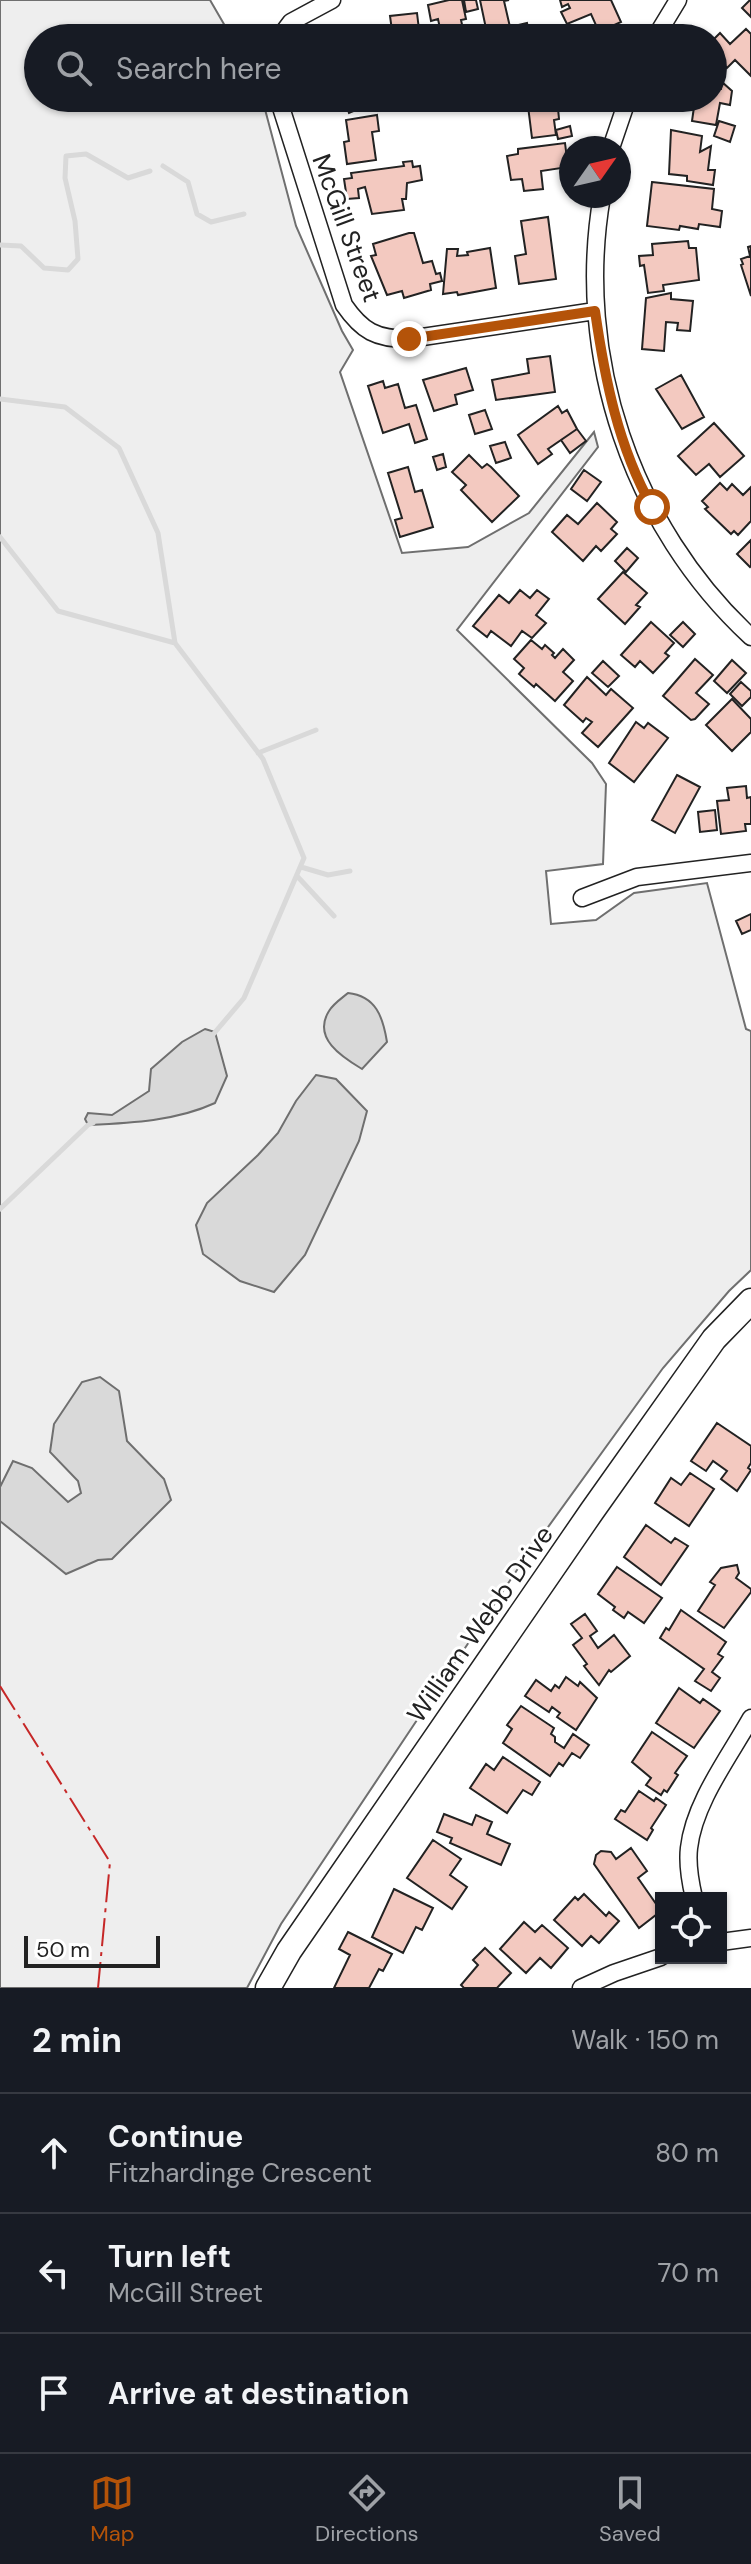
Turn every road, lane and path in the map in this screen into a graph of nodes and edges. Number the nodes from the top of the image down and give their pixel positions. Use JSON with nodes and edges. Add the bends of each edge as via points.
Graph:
{"nodes":[{"id":1,"x":332,"y":0,"type":"edge"},
{"id":2,"x":678,"y":0,"type":"edge"},
{"id":3,"x":290,"y":24,"type":"edge"},
{"id":4,"x":663,"y":24,"type":"edge"},
{"id":5,"x":282,"y":112,"type":"edge"},
{"id":6,"x":623,"y":112,"type":"edge"},
{"id":7,"x":615,"y":136,"type":"edge"},
{"id":8,"x":600,"y":208,"type":"edge"},
{"id":9,"x":595,"y":311,"type":"junction"},
{"id":10,"x":751,"y":637,"type":"edge"},
{"id":11,"x":751,"y":863,"type":"edge"},
{"id":12,"x":582,"y":898,"type":"dead end"},
{"id":13,"x":751,"y":1301,"type":"edge"},
{"id":14,"x":751,"y":1718,"type":"edge"},
{"id":15,"x":693,"y":1892,"type":"edge"},
{"id":16,"x":751,"y":1938,"type":"edge"},
{"id":17,"x":727,"y":1941,"type":"edge"},
{"id":18,"x":655,"y":1959,"type":"edge"},
{"id":19,"x":268,"y":1988,"type":"edge"},
{"id":20,"x":581,"y":1988,"type":"edge"}],
"edges":[{"from":1,"to":3,"type":"street"},
{"from":2,"to":4,"type":"street"},
{"from":5,"to":9,"type":"street","name":"McGill Street","via":[[344,305],[362,327],[389,339],[409,339]]},
{"from":6,"to":7,"type":"street"},
{"from":8,"to":9,"type":"street"},
{"from":9,"to":10,"type":"street","via":[[611,405],[644,492],[693,573]]},
{"from":11,"to":12,"type":"street","via":[[637,877]]},
{"from":13,"to":19,"type":"main road","name":"William Webb Drive","via":[[719,1332],[584,1523]]},
{"from":14,"to":15,"type":"street","via":[[693,1827]]},
{"from":16,"to":17,"type":"street"},
{"from":18,"to":20,"type":"street"}]}
